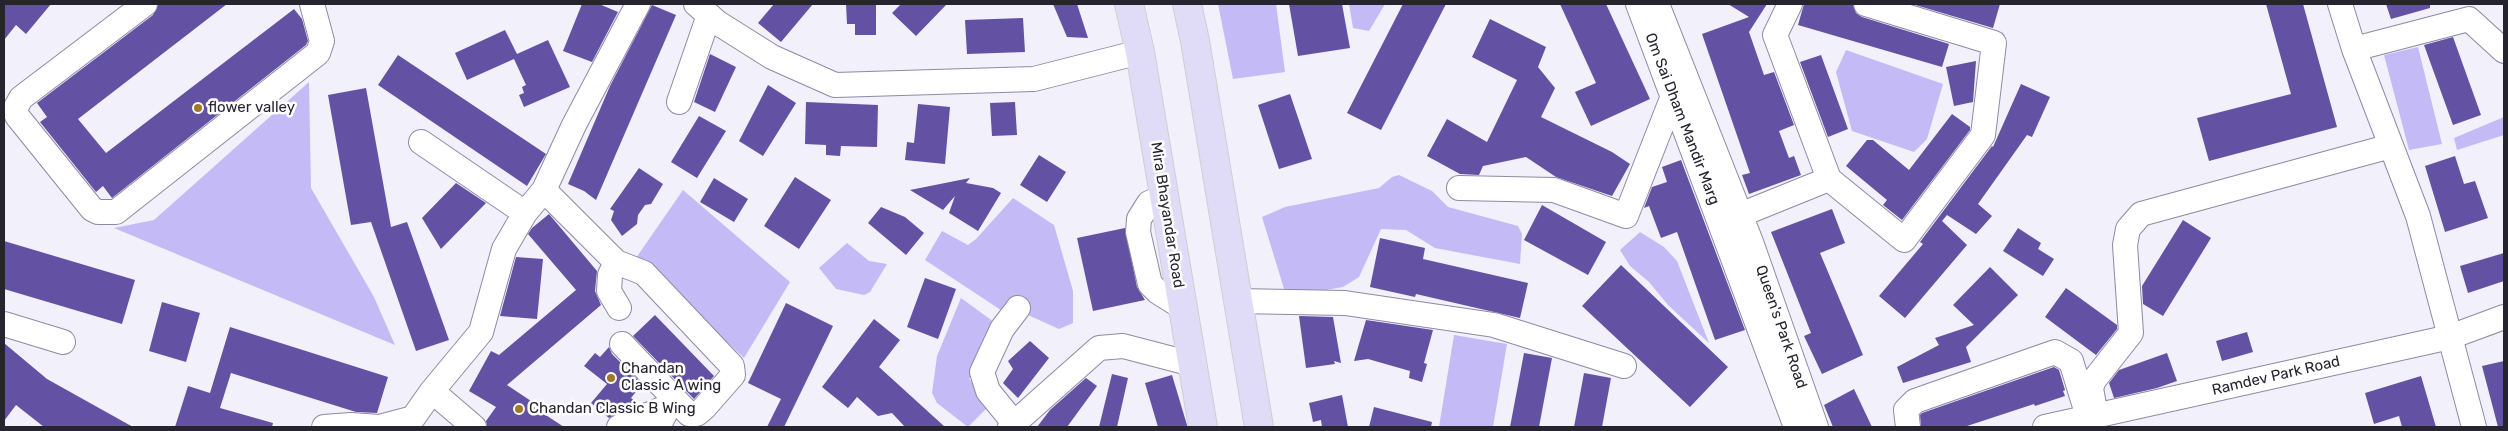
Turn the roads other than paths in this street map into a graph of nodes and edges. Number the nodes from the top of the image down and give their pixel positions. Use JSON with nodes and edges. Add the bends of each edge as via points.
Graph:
{"nodes":[{"id":1,"x":145,"y":4,"type":"edge"},
{"id":2,"x":312,"y":4,"type":"edge"},
{"id":3,"x":638,"y":4,"type":"edge"},
{"id":4,"x":1129,"y":4,"type":"edge"},
{"id":5,"x":1187,"y":4,"type":"edge"},
{"id":6,"x":1638,"y":4,"type":"edge"},
{"id":7,"x":1657,"y":4,"type":"edge"},
{"id":8,"x":1790,"y":4,"type":"edge"},
{"id":9,"x":1866,"y":4,"type":"edge"},
{"id":10,"x":2340,"y":4,"type":"edge"},
{"id":11,"x":703,"y":10,"type":"edge"},
{"id":12,"x":2354,"y":49,"type":"junction"},
{"id":13,"x":2504,"y":51,"type":"edge"},
{"id":14,"x":1140,"y":52,"type":"junction"},
{"id":15,"x":1673,"y":96,"type":"junction"},
{"id":16,"x":679,"y":102,"type":"dead end"},
{"id":17,"x":2389,"y":138,"type":"junction"},
{"id":18,"x":421,"y":142,"type":"dead end"},
{"id":19,"x":2270,"y":161,"type":"dead end"},
{"id":20,"x":1828,"y":179,"type":"junction"},
{"id":21,"x":1459,"y":188,"type":"dead end"},
{"id":22,"x":544,"y":190,"type":"junction"},
{"id":23,"x":525,"y":213,"type":"junction"},
{"id":24,"x":1737,"y":226,"type":"junction"},
{"id":25,"x":616,"y":262,"type":"junction"},
{"id":26,"x":1237,"y":302,"type":"junction"},
{"id":27,"x":618,"y":308,"type":"dead end"},
{"id":28,"x":1018,"y":308,"type":"dead end"},
{"id":29,"x":2504,"y":317,"type":"edge"},
{"id":30,"x":4,"y":324,"type":"edge"},
{"id":31,"x":2450,"y":337,"type":"junction"},
{"id":32,"x":63,"y":342,"type":"dead end"},
{"id":33,"x":622,"y":344,"type":"dead end"},
{"id":34,"x":1192,"y":364,"type":"junction"},
{"id":35,"x":1624,"y":366,"type":"dead end"},
{"id":36,"x":432,"y":391,"type":"junction"},
{"id":37,"x":669,"y":406,"type":"junction"},
{"id":38,"x":2092,"y":417,"type":"junction"},
{"id":39,"x":1012,"y":425,"type":"edge"},
{"id":40,"x":324,"y":427,"type":"edge"},
{"id":41,"x":474,"y":427,"type":"edge"},
{"id":42,"x":619,"y":427,"type":"edge"},
{"id":43,"x":658,"y":427,"type":"edge"},
{"id":44,"x":691,"y":427,"type":"edge"},
{"id":45,"x":1203,"y":427,"type":"edge"},
{"id":46,"x":1259,"y":427,"type":"edge"},
{"id":47,"x":1796,"y":427,"type":"edge"},
{"id":48,"x":1816,"y":427,"type":"edge"},
{"id":49,"x":1908,"y":427,"type":"edge"},
{"id":50,"x":2045,"y":427,"type":"edge"},
{"id":51,"x":2474,"y":427,"type":"edge"}],
"edges":[{"from":1,"to":2,"type":"street","via":[[20,98],[15,109],[17,116],[92,209],[98,212],[116,212],[318,53],[322,41]]},
{"from":3,"to":22,"type":"street","via":[[574,125]]},
{"from":4,"to":14,"type":"main road","name":"Mira Bhayandar Road"},
{"from":5,"to":26,"type":"main road"},
{"from":6,"to":15,"type":"street","name":"Om Sai Dham Mandir Marg"},
{"from":7,"to":24,"type":"street","name":"Om Sai Dham Mandir Marg"},
{"from":8,"to":20,"type":"street","via":[[1775,35]]},
{"from":9,"to":20,"type":"street","via":[[1994,43],[1983,135],[1904,240]]},
{"from":10,"to":12,"type":"street"},
{"from":11,"to":14,"type":"street","via":[[772,57],[835,85],[1034,79]]},
{"from":11,"to":16,"type":"street"},
{"from":12,"to":13,"type":"street","via":[[2469,19]]},
{"from":12,"to":17,"type":"street"},
{"from":14,"to":34,"type":"main road","name":"Mira Bhayandar Road"},
{"from":15,"to":21,"type":"street","via":[[1626,216],[1554,190]]},
{"from":15,"to":24,"type":"street","name":"Om Sai Dham Mandir Marg"},
{"from":17,"to":19,"type":"street"},
{"from":17,"to":31,"type":"street","via":[[2418,216]]},
{"from":17,"to":38,"type":"street","via":[[2141,214],[2128,229],[2125,245],[2131,332],[2094,380],[2091,388]]},
{"from":18,"to":23,"type":"street"},
{"from":20,"to":24,"type":"street"},
{"from":22,"to":23,"type":"street"},
{"from":22,"to":25,"type":"street"},
{"from":23,"to":36,"type":"street","via":[[504,250],[481,332]]},
{"from":24,"to":47,"type":"street","name":"Queen's Park Road"},
{"from":24,"to":48,"type":"street","name":"Queen's Park Road"},
{"from":25,"to":27,"type":"street","via":[[610,275],[609,291]]},
{"from":25,"to":33,"type":"street","via":[[644,273],[732,366],[733,375],[704,408],[697,414],[689,414]]},
{"from":26,"to":35,"type":"street","via":[[1345,303],[1494,325]]},
{"from":26,"to":46,"type":"main road"},
{"from":28,"to":39,"type":"street","via":[[1002,329],[982,372],[988,391]]},
{"from":29,"to":31,"type":"street","name":"Ramdev Park Road"},
{"from":30,"to":32,"type":"street"},
{"from":31,"to":38,"type":"street","name":"Ramdev Park Road"},
{"from":31,"to":51,"type":"street"},
{"from":34,"to":39,"type":"street","via":[[1123,346],[1099,348]]},
{"from":34,"to":45,"type":"main road","name":"Mira Bhayandar Road"},
{"from":36,"to":40,"type":"street","via":[[413,418],[379,427]]},
{"from":36,"to":41,"type":"street"},
{"from":37,"to":42,"type":"street"},
{"from":37,"to":43,"type":"street"},
{"from":37,"to":44,"type":"street"},
{"from":38,"to":49,"type":"street","via":[[2071,361],[2055,352],[1915,402],[1906,410]]},
{"from":38,"to":50,"type":"street","name":"Ramdev Park Road"}]}
